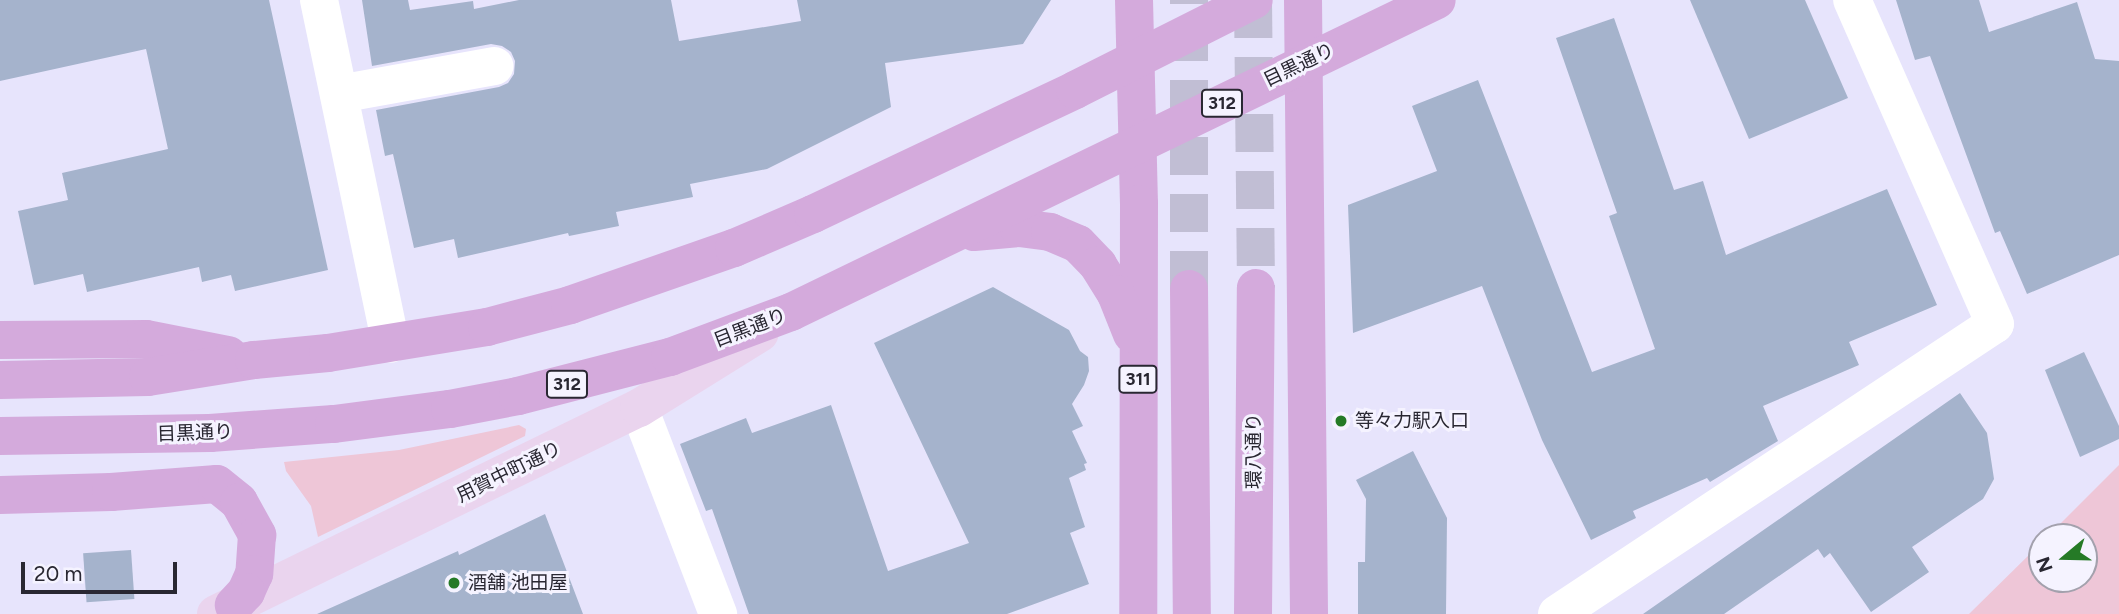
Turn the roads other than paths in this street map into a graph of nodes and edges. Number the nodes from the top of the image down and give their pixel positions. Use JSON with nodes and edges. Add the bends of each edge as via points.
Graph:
{"nodes":[{"id":1,"x":319,"y":0,"type":"edge"},
{"id":2,"x":1134,"y":0,"type":"edge"},
{"id":3,"x":1254,"y":0,"type":"edge"},
{"id":4,"x":1303,"y":0,"type":"edge"},
{"id":5,"x":1437,"y":0,"type":"edge"},
{"id":6,"x":1852,"y":0,"type":"edge"},
{"id":7,"x":1137,"y":60,"type":"junction"},
{"id":8,"x":1305,"y":62,"type":"junction"},
{"id":9,"x":494,"y":66,"type":"dead end"},
{"id":10,"x":339,"y":94,"type":"junction"},
{"id":11,"x":1138,"y":144,"type":"junction"},
{"id":12,"x":949,"y":235,"type":"junction"},
{"id":13,"x":1255,"y":288,"type":"tunnel mouth"},
{"id":14,"x":1189,"y":289,"type":"tunnel mouth"},
{"id":15,"x":792,"y":313,"type":"junction"},
{"id":16,"x":0,"y":340,"type":"edge"},
{"id":17,"x":391,"y":344,"type":"junction"},
{"id":18,"x":1138,"y":359,"type":"junction"},
{"id":19,"x":254,"y":360,"type":"junction"},
{"id":20,"x":0,"y":380,"type":"edge"},
{"id":21,"x":639,"y":408,"type":"junction"},
{"id":22,"x":210,"y":433,"type":"junction"},
{"id":23,"x":0,"y":436,"type":"edge"},
{"id":24,"x":108,"y":436,"type":"junction"},
{"id":25,"x":164,"y":464,"type":"junction"},
{"id":26,"x":217,"y":484,"type":"junction"},
{"id":27,"x":111,"y":492,"type":"junction"},
{"id":28,"x":0,"y":495,"type":"edge"},
{"id":29,"x":225,"y":609,"type":"edge"},
{"id":30,"x":718,"y":614,"type":"edge"},
{"id":31,"x":1138,"y":614,"type":"edge"},
{"id":32,"x":1192,"y":614,"type":"edge"},
{"id":33,"x":1253,"y":614,"type":"edge"},
{"id":34,"x":1309,"y":614,"type":"edge"},
{"id":35,"x":1557,"y":614,"type":"edge"}],
"edges":[{"from":1,"to":10,"type":"street"},
{"from":2,"to":7,"type":"main road"},
{"from":3,"to":7,"type":"main road"},
{"from":4,"to":8,"type":"main road"},
{"from":5,"to":8,"type":"main road","name":"目黒通り","number":"312"},
{"from":6,"to":35,"type":"street","via":[[1995,324]]},
{"from":7,"to":11,"type":"main road"},
{"from":7,"to":17,"type":"main road","via":[[734,248],[570,305],[487,327]]},
{"from":8,"to":11,"type":"main road","name":"目黒通り","number":"312"},
{"from":8,"to":34,"type":"main road"},
{"from":9,"to":10,"type":"street"},
{"from":10,"to":17,"type":"street"},
{"from":11,"to":12,"type":"main road","name":"目黒通り","number":"312"},
{"from":11,"to":18,"type":"main road","number":"311"},
{"from":12,"to":15,"type":"main road","name":"目黒通り","number":"312"},
{"from":12,"to":18,"type":"main road","via":[[1019,228],[1050,232],[1078,244],[1116,294]]},
{"from":13,"to":33,"type":"main road","name":"環八通り"},
{"from":14,"to":32,"type":"main road"},
{"from":15,"to":21,"type":"street","name":"用賀中町通り"},
{"from":15,"to":22,"type":"main road","name":"目黒通り","number":"312","via":[[670,357],[519,396],[370,420]]},
{"from":16,"to":19,"type":"main road","via":[[146,339]]},
{"from":17,"to":19,"type":"main road"},
{"from":18,"to":31,"type":"main road","number":"311"},
{"from":19,"to":20,"type":"main road","via":[[148,377]]},
{"from":21,"to":29,"type":"street","name":"用賀中町通り"},
{"from":21,"to":30,"type":"street"},
{"from":22,"to":24,"type":"main road","name":"目黒通り","number":"312"},
{"from":22,"to":25,"type":"main road"},
{"from":23,"to":24,"type":"main road","name":"目黒通り","number":"312"},
{"from":24,"to":25,"type":"main road"},
{"from":25,"to":26,"type":"main road"},
{"from":25,"to":27,"type":"main road"},
{"from":26,"to":27,"type":"main road"},
{"from":26,"to":29,"type":"main road","via":[[239,502],[257,535],[254,574],[246,592]]},
{"from":27,"to":28,"type":"main road"}]}
